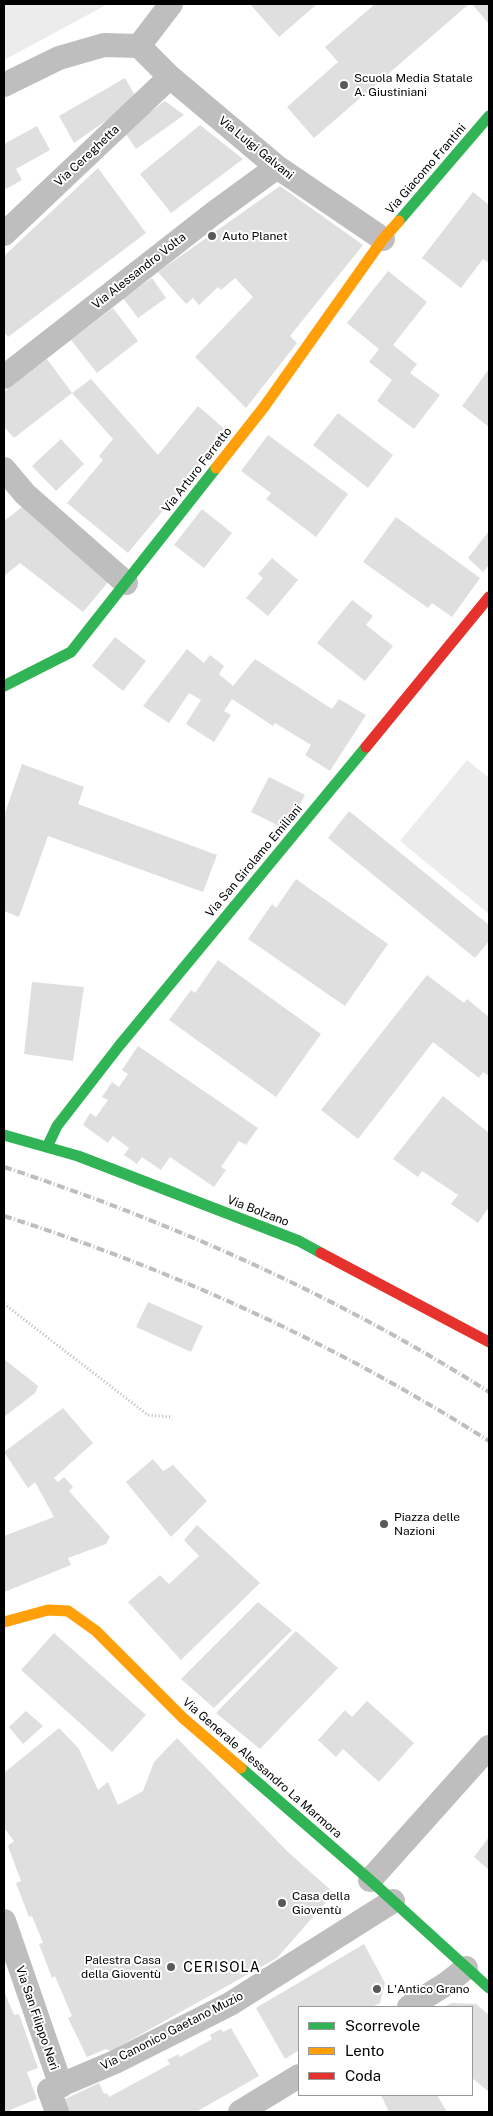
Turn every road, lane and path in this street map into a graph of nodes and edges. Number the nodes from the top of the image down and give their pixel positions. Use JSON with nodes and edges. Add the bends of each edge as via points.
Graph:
{"nodes":[{"id":1,"x":171,"y":4,"type":"edge"},
{"id":2,"x":139,"y":46,"type":"junction"},
{"id":3,"x":170,"y":77,"type":"junction"},
{"id":4,"x":4,"y":85,"type":"edge"},
{"id":5,"x":489,"y":116,"type":"edge"},
{"id":6,"x":277,"y":167,"type":"junction"},
{"id":7,"x":4,"y":234,"type":"edge"},
{"id":8,"x":383,"y":239,"type":"junction"},
{"id":9,"x":4,"y":377,"type":"edge"},
{"id":10,"x":4,"y":469,"type":"edge"},
{"id":11,"x":126,"y":583,"type":"junction"},
{"id":12,"x":489,"y":597,"type":"edge"},
{"id":13,"x":4,"y":686,"type":"edge"},
{"id":14,"x":4,"y":1135,"type":"edge"},
{"id":15,"x":47,"y":1147,"type":"junction"},
{"id":16,"x":4,"y":1304,"type":"edge"},
{"id":17,"x":489,"y":1342,"type":"edge"},
{"id":18,"x":172,"y":1418,"type":"dead end"},
{"id":19,"x":4,"y":1622,"type":"edge"},
{"id":20,"x":489,"y":1747,"type":"edge"},
{"id":21,"x":370,"y":1880,"type":"junction"},
{"id":22,"x":393,"y":1900,"type":"junction"},
{"id":23,"x":4,"y":1921,"type":"edge"},
{"id":24,"x":466,"y":1968,"type":"junction"},
{"id":25,"x":489,"y":1988,"type":"edge"},
{"id":26,"x":411,"y":2006,"type":"edge"},
{"id":27,"x":298,"y":2077,"type":"edge"},
{"id":28,"x":56,"y":2096,"type":"edge"},
{"id":29,"x":240,"y":2112,"type":"edge"}],
"edges":[{"from":1,"to":2,"type":"street"},
{"from":2,"to":3,"type":"street","name":"Via Luigi Galvani"},
{"from":2,"to":4,"type":"street","via":[[104,44],[59,58]]},
{"from":3,"to":6,"type":"street","name":"Via Luigi Galvani"},
{"from":3,"to":7,"type":"street","name":"Via Cereghetta"},
{"from":5,"to":8,"type":"street","name":"Via Giacomo Frantini"},
{"from":6,"to":8,"type":"street","name":"Via Luigi Galvani"},
{"from":6,"to":9,"type":"street","name":"Via Alessandro Volta"},
{"from":8,"to":11,"type":"street","name":"Via Arturo Ferretto","via":[[264,407]]},
{"from":10,"to":11,"type":"street","via":[[25,494]]},
{"from":11,"to":13,"type":"street","name":"Via Arturo Ferretto","via":[[70,652]]},
{"from":12,"to":15,"type":"street","name":"Via San Girolamo Emiliani","via":[[119,1046],[57,1126]]},
{"from":14,"to":15,"type":"street","name":"Via Bolzano"},
{"from":15,"to":17,"type":"street","name":"Via Bolzano","via":[[78,1156],[299,1242]]},
{"from":16,"to":18,"type":"path","via":[[148,1415]]},
{"from":19,"to":21,"type":"street","name":"Via Generale Alessandro La Marmora","via":[[48,1610],[68,1610],[96,1631],[183,1718]]},
{"from":20,"to":21,"type":"street"},
{"from":21,"to":22,"type":"street","name":"Via Generale Alessandro La Marmora"},
{"from":22,"to":24,"type":"street","name":"Via Generale Alessandro La Marmora"},
{"from":22,"to":28,"type":"street","name":"Via Canonico Gaetano Muzio","via":[[230,2004]]},
{"from":23,"to":28,"type":"street","name":"Via San Filippo Neri"},
{"from":24,"to":25,"type":"street","name":"Via Generale Alessandro La Marmora"},
{"from":24,"to":26,"type":"street"},
{"from":27,"to":29,"type":"street"}]}
